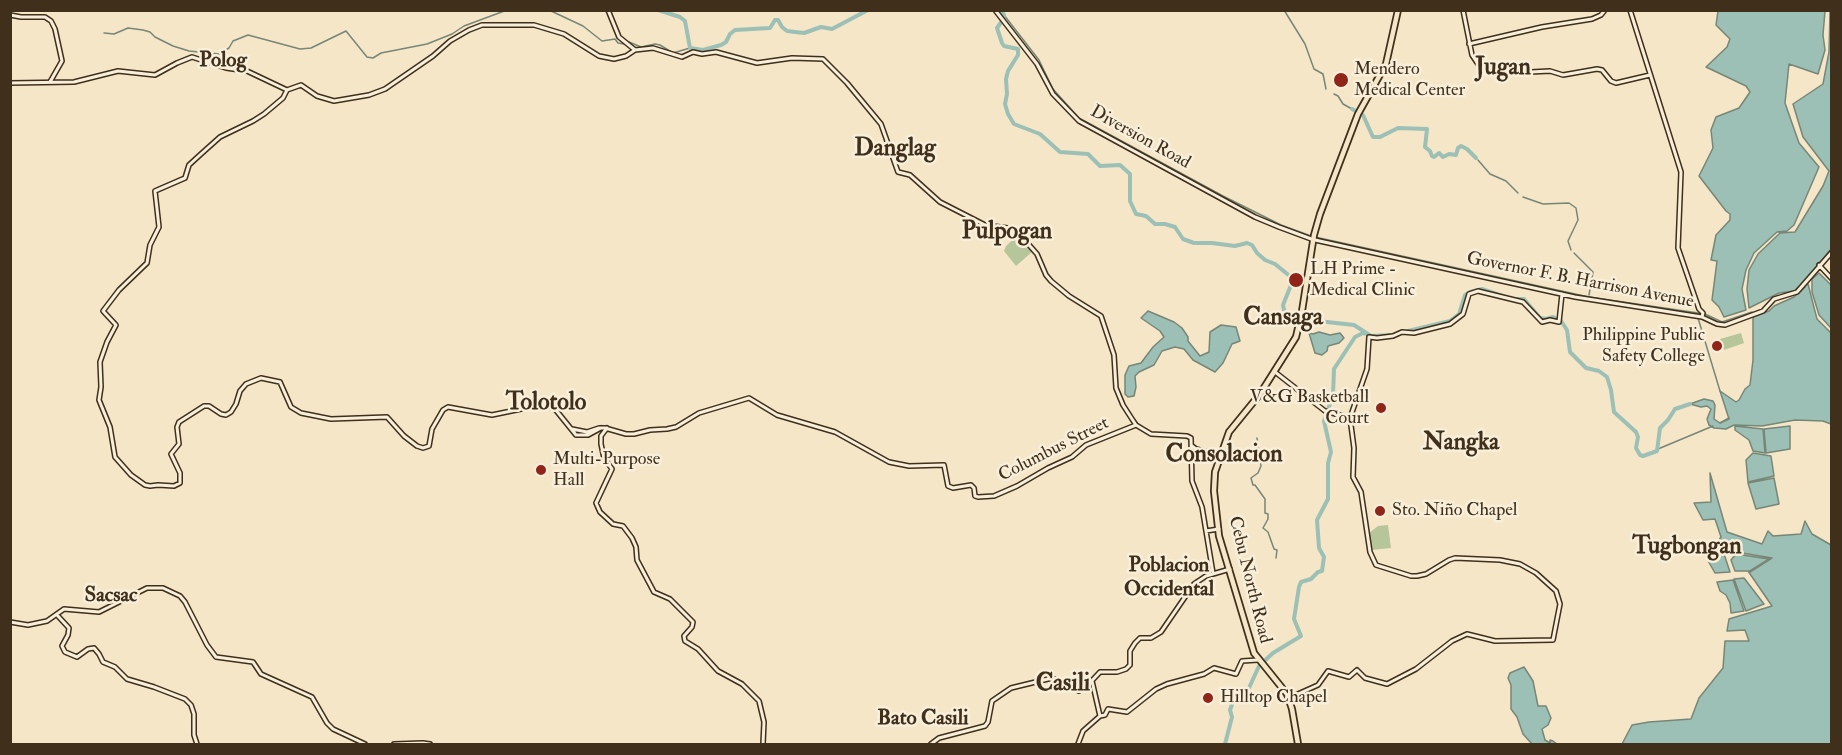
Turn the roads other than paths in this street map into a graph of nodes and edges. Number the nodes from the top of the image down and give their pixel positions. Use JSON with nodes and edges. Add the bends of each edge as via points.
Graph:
{"nodes":[{"id":1,"x":608,"y":10,"type":"edge"},
{"id":2,"x":995,"y":10,"type":"edge"},
{"id":3,"x":1399,"y":10,"type":"edge"},
{"id":4,"x":1463,"y":10,"type":"edge"},
{"id":5,"x":1605,"y":10,"type":"edge"},
{"id":6,"x":1630,"y":10,"type":"edge"},
{"id":7,"x":10,"y":15,"type":"edge"},
{"id":8,"x":1469,"y":44,"type":"junction"},
{"id":9,"x":635,"y":50,"type":"junction"},
{"id":10,"x":1650,"y":75,"type":"junction"},
{"id":11,"x":50,"y":82,"type":"junction"},
{"id":12,"x":10,"y":83,"type":"edge"},
{"id":13,"x":287,"y":90,"type":"junction"},
{"id":14,"x":1315,"y":238,"type":"junction"},
{"id":15,"x":1832,"y":252,"type":"edge"},
{"id":16,"x":1819,"y":265,"type":"junction"},
{"id":17,"x":1832,"y":279,"type":"edge"},
{"id":18,"x":1562,"y":294,"type":"junction"},
{"id":19,"x":1702,"y":315,"type":"junction"},
{"id":20,"x":1276,"y":373,"type":"junction"},
{"id":21,"x":1350,"y":418,"type":"junction"},
{"id":22,"x":1137,"y":425,"type":"junction"},
{"id":23,"x":607,"y":428,"type":"junction"},
{"id":24,"x":1192,"y":446,"type":"junction"},
{"id":25,"x":1220,"y":456,"type":"junction"},
{"id":26,"x":1219,"y":529,"type":"junction"},
{"id":27,"x":1206,"y":531,"type":"junction"},
{"id":28,"x":1230,"y":569,"type":"junction"},
{"id":29,"x":1213,"y":573,"type":"junction"},
{"id":30,"x":57,"y":615,"type":"junction"},
{"id":31,"x":10,"y":622,"type":"edge"},
{"id":32,"x":1255,"y":654,"type":"junction"},
{"id":33,"x":1261,"y":662,"type":"junction"},
{"id":34,"x":1092,"y":681,"type":"junction"},
{"id":35,"x":1289,"y":698,"type":"junction"},
{"id":36,"x":1100,"y":716,"type":"junction"},
{"id":37,"x":197,"y":744,"type":"edge"},
{"id":38,"x":365,"y":744,"type":"edge"},
{"id":39,"x":394,"y":744,"type":"edge"},
{"id":40,"x":430,"y":744,"type":"edge"},
{"id":41,"x":763,"y":744,"type":"edge"},
{"id":42,"x":931,"y":744,"type":"edge"},
{"id":43,"x":1078,"y":744,"type":"edge"},
{"id":44,"x":1298,"y":744,"type":"edge"}],
"edges":[{"from":1,"to":9,"type":"street","via":[[615,31]]},
{"from":2,"to":14,"type":"street","name":"Diversion Road","via":[[1037,63],[1053,94],[1079,121],[1255,217]]},
{"from":3,"to":14,"type":"main road","name":"Cebu North Road","via":[[1387,68],[1360,113]]},
{"from":4,"to":8,"type":"street"},
{"from":5,"to":8,"type":"street","via":[[1592,20]]},
{"from":6,"to":10,"type":"street"},
{"from":7,"to":11,"type":"street","via":[[45,17],[51,21],[62,61]]},
{"from":8,"to":10,"type":"street","via":[[1474,60],[1484,69],[1511,73],[1550,70],[1565,75],[1597,69],[1616,83]]},
{"from":9,"to":13,"type":"street","via":[[620,58],[603,58],[554,30],[528,24],[482,25],[450,41],[385,89],[362,97],[334,101],[302,86]]},
{"from":9,"to":22,"type":"street","via":[[657,49],[682,57],[693,52],[716,52],[757,63],[822,59],[883,128],[898,172],[914,177],[944,205],[985,225],[1015,229],[1037,254],[1051,281],[1101,316],[1114,356],[1116,388]]},
{"from":10,"to":19,"type":"street","via":[[1682,174],[1679,251]]},
{"from":11,"to":12,"type":"street"},
{"from":11,"to":13,"type":"street","via":[[74,82],[118,71],[155,75],[192,57],[247,71]]},
{"from":13,"to":23,"type":"street","name":"Columbus Street","via":[[264,114],[220,137],[189,165],[185,178],[154,191],[159,227],[147,263],[103,311],[116,325],[100,362],[99,397],[121,466],[150,486],[178,485],[180,473],[171,454],[179,444],[177,424],[204,406],[226,415],[237,404],[246,384],[261,378],[280,382],[291,407],[302,413],[331,419],[387,417],[404,436],[423,448],[429,446],[432,429],[448,407],[492,415],[537,402],[555,409],[576,435]]},
{"from":14,"to":18,"type":"street","name":"Governor F. B. Harrison Avenue"},
{"from":14,"to":20,"type":"main road","name":"Cebu North Road","via":[[1302,319],[1294,345]]},
{"from":15,"to":16,"type":"street","name":"Governor F. B. Harrison Avenue"},
{"from":16,"to":17,"type":"street"},
{"from":16,"to":19,"type":"street","name":"Governor F. B. Harrison Avenue","via":[[1797,292],[1774,299],[1762,310],[1728,324],[1717,324]]},
{"from":18,"to":19,"type":"street","name":"Governor F. B. Harrison Avenue"},
{"from":18,"to":21,"type":"street","via":[[1559,320],[1542,322],[1522,302],[1478,291],[1469,294],[1463,314],[1450,324],[1377,339],[1369,337],[1364,376]]},
{"from":20,"to":21,"type":"street","via":[[1320,411]]},
{"from":20,"to":25,"type":"main road","name":"Cebu North Road","via":[[1231,432]]},
{"from":21,"to":35,"type":"street","via":[[1353,477],[1361,492],[1370,552],[1377,566],[1411,576],[1426,574],[1455,558],[1520,564],[1556,591],[1560,603],[1553,640],[1495,641],[1467,634],[1386,684],[1365,678],[1357,670],[1349,676],[1328,671],[1318,685]]},
{"from":22,"to":23,"type":"street","name":"Columbus Street","via":[[1086,445],[1072,457],[1017,486],[994,496],[978,497],[971,485],[948,486],[944,465],[889,462],[835,432],[777,415],[749,398],[667,429],[626,434]]},
{"from":22,"to":24,"type":"street","via":[[1152,434],[1190,436]]},
{"from":23,"to":41,"type":"street","via":[[601,444],[612,469],[596,503],[600,512],[628,532],[654,592],[670,599],[693,622],[685,641],[759,701],[764,722]]},
{"from":24,"to":25,"type":"street"},
{"from":24,"to":27,"type":"street","via":[[1192,481]]},
{"from":25,"to":26,"type":"main road","name":"Cebu North Road","via":[[1216,479]]},
{"from":26,"to":27,"type":"street"},
{"from":26,"to":28,"type":"main road","name":"Cebu North Road"},
{"from":26,"to":32,"type":"main road","name":"Cebu North Road"},
{"from":27,"to":29,"type":"street"},
{"from":28,"to":29,"type":"street"},
{"from":28,"to":32,"type":"main road","name":"Cebu North Road"},
{"from":29,"to":34,"type":"street","via":[[1194,584],[1158,634],[1135,643],[1126,669],[1100,672]]},
{"from":30,"to":31,"type":"street","via":[[28,625]]},
{"from":30,"to":37,"type":"street","via":[[69,628],[62,648],[66,653],[77,657],[94,648],[102,662],[115,667],[127,680],[185,699],[194,714]]},
{"from":30,"to":38,"type":"street","via":[[64,609],[99,612],[147,588],[163,588],[185,602],[213,655],[253,662],[261,674],[312,698],[333,729]]},
{"from":32,"to":33,"type":"main road"},
{"from":33,"to":35,"type":"main road"},
{"from":33,"to":36,"type":"street","via":[[1241,662],[1238,673],[1214,668],[1167,684],[1127,712],[1110,709]]},
{"from":34,"to":36,"type":"street"},
{"from":34,"to":42,"type":"street","via":[[1079,691],[1052,678],[1011,688],[992,701],[985,726],[939,738]]},
{"from":35,"to":44,"type":"main road"},
{"from":36,"to":43,"type":"street","via":[[1083,731]]},
{"from":39,"to":40,"type":"street"}]}
